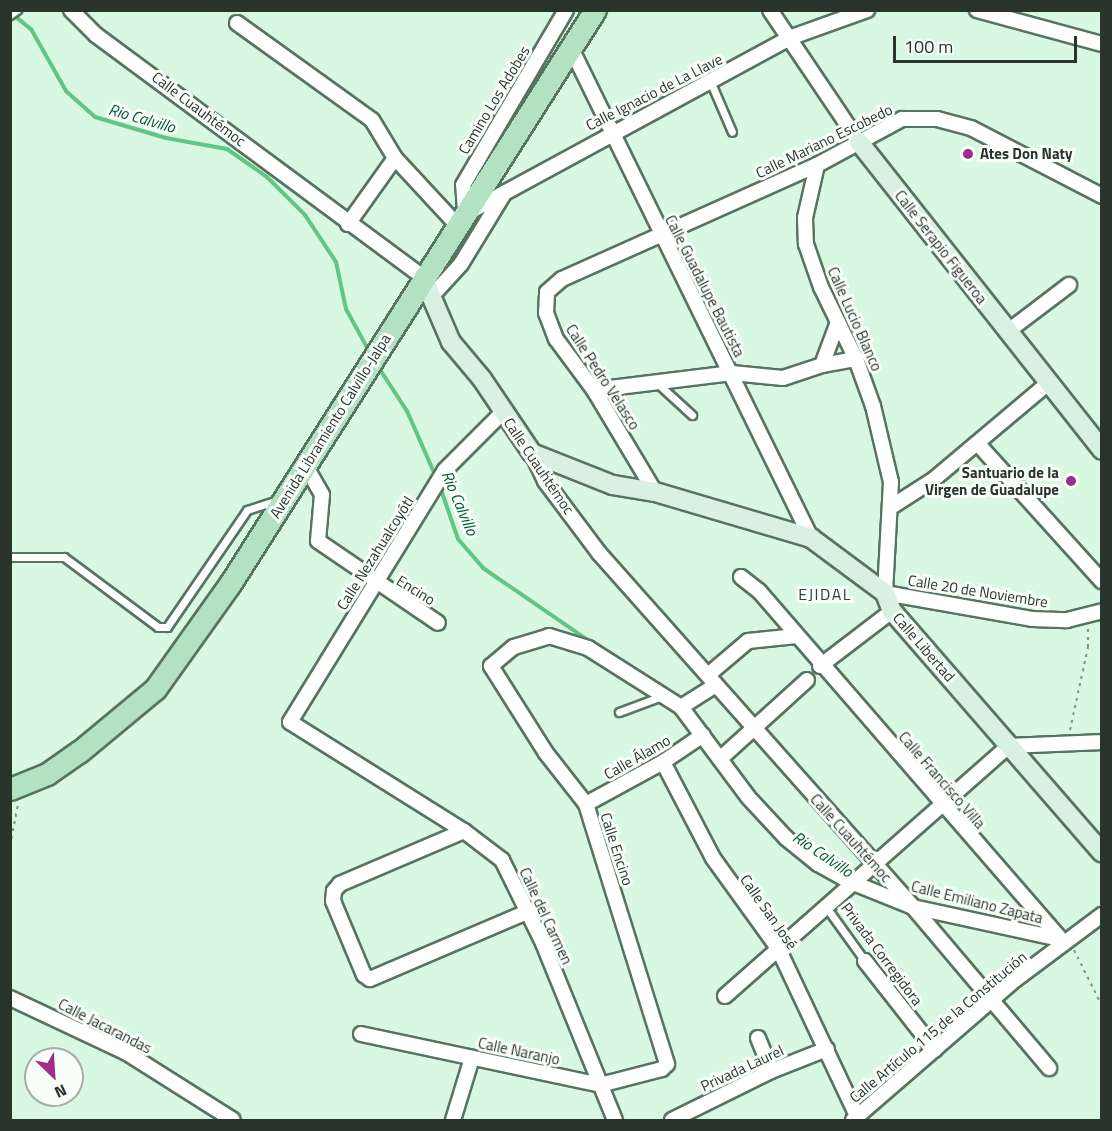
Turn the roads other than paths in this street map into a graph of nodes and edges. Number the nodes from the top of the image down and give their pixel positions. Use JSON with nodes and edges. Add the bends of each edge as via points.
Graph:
{"nodes":[{"id":1,"x":17,"y":10,"type":"edge"},
{"id":2,"x":71,"y":10,"type":"edge"},
{"id":3,"x":567,"y":10,"type":"edge"},
{"id":4,"x":595,"y":10,"type":"edge"},
{"id":5,"x":770,"y":10,"type":"edge"},
{"id":6,"x":867,"y":10,"type":"edge"},
{"id":7,"x":977,"y":10,"type":"edge"},
{"id":8,"x":10,"y":15,"type":"edge"},
{"id":9,"x":237,"y":23,"type":"dead end"},
{"id":10,"x":789,"y":38,"type":"junction"},
{"id":11,"x":1100,"y":42,"type":"edge"},
{"id":12,"x":571,"y":48,"type":"junction"},
{"id":13,"x":711,"y":83,"type":"junction"},
{"id":14,"x":609,"y":132,"type":"junction"},
{"id":15,"x":732,"y":132,"type":"dead end"},
{"id":16,"x":859,"y":142,"type":"junction"},
{"id":17,"x":395,"y":158,"type":"junction"},
{"id":18,"x":817,"y":165,"type":"junction"},
{"id":19,"x":506,"y":191,"type":"junction"},
{"id":20,"x":1101,"y":196,"type":"edge"},
{"id":21,"x":461,"y":217,"type":"junction"},
{"id":22,"x":348,"y":224,"type":"junction"},
{"id":23,"x":661,"y":238,"type":"junction"},
{"id":24,"x":423,"y":277,"type":"junction"},
{"id":25,"x":562,"y":279,"type":"joint"},
{"id":26,"x":1069,"y":285,"type":"dead end"},
{"id":27,"x":430,"y":298,"type":"junction"},
{"id":28,"x":838,"y":322,"type":"junction"},
{"id":29,"x":1007,"y":332,"type":"junction"},
{"id":30,"x":856,"y":359,"type":"junction"},
{"id":31,"x":822,"y":365,"type":"junction"},
{"id":32,"x":732,"y":373,"type":"junction"},
{"id":33,"x":655,"y":381,"type":"junction"},
{"id":34,"x":1047,"y":384,"type":"junction"},
{"id":35,"x":594,"y":390,"type":"junction"},
{"id":36,"x":503,"y":412,"type":"junction"},
{"id":37,"x":692,"y":415,"type":"dead end"},
{"id":38,"x":1098,"y":438,"type":"edge"},
{"id":39,"x":978,"y":444,"type":"junction"},
{"id":40,"x":532,"y":453,"type":"junction"},
{"id":41,"x":305,"y":465,"type":"junction"},
{"id":42,"x":656,"y":492,"type":"junction"},
{"id":43,"x":285,"y":497,"type":"junction"},
{"id":44,"x":891,"y":507,"type":"junction"},
{"id":45,"x":810,"y":538,"type":"junction"},
{"id":46,"x":10,"y":557,"type":"edge"},
{"id":47,"x":741,"y":577,"type":"dead end"},
{"id":48,"x":1101,"y":581,"type":"edge"},
{"id":49,"x":376,"y":584,"type":"junction"},
{"id":50,"x":885,"y":593,"type":"junction"},
{"id":51,"x":892,"y":611,"type":"junction"},
{"id":52,"x":1101,"y":611,"type":"edge"},
{"id":53,"x":438,"y":623,"type":"dead end"},
{"id":54,"x":797,"y":636,"type":"junction"},
{"id":55,"x":491,"y":666,"type":"joint"},
{"id":56,"x":820,"y":666,"type":"junction"},
{"id":57,"x":712,"y":680,"type":"junction"},
{"id":58,"x":807,"y":680,"type":"dead end"},
{"id":59,"x":664,"y":696,"type":"junction"},
{"id":60,"x":681,"y":707,"type":"junction"},
{"id":61,"x":620,"y":712,"type":"dead end"},
{"id":62,"x":290,"y":722,"type":"joint"},
{"id":63,"x":752,"y":729,"type":"junction"},
{"id":64,"x":703,"y":735,"type":"junction"},
{"id":65,"x":1101,"y":742,"type":"edge"},
{"id":66,"x":1009,"y":746,"type":"junction"},
{"id":67,"x":721,"y":758,"type":"junction"},
{"id":68,"x":663,"y":762,"type":"junction"},
{"id":69,"x":16,"y":787,"type":"edge"},
{"id":70,"x":586,"y":804,"type":"junction"},
{"id":71,"x":941,"y":804,"type":"junction"},
{"id":72,"x":464,"y":831,"type":"junction"},
{"id":73,"x":1101,"y":853,"type":"edge"},
{"id":74,"x":873,"y":863,"type":"junction"},
{"id":75,"x":851,"y":882,"type":"junction"},
{"id":76,"x":825,"y":905,"type":"junction"},
{"id":77,"x":913,"y":907,"type":"junction"},
{"id":78,"x":527,"y":912,"type":"junction"},
{"id":79,"x":1101,"y":915,"type":"edge"},
{"id":80,"x":1059,"y":945,"type":"junction"},
{"id":81,"x":778,"y":948,"type":"junction"},
{"id":82,"x":864,"y":960,"type":"joint"},
{"id":83,"x":725,"y":996,"type":"dead end"},
{"id":84,"x":992,"y":1001,"type":"junction"},
{"id":85,"x":14,"y":1005,"type":"edge"},
{"id":86,"x":361,"y":1034,"type":"dead end"},
{"id":87,"x":758,"y":1038,"type":"dead end"},
{"id":88,"x":827,"y":1049,"type":"junction"},
{"id":89,"x":935,"y":1050,"type":"junction"},
{"id":90,"x":472,"y":1058,"type":"junction"},
{"id":91,"x":667,"y":1064,"type":"joint"},
{"id":92,"x":1049,"y":1068,"type":"dead end"},
{"id":93,"x":771,"y":1071,"type":"junction"},
{"id":94,"x":600,"y":1085,"type":"junction"},
{"id":95,"x":855,"y":1118,"type":"edge"},
{"id":96,"x":233,"y":1120,"type":"edge"},
{"id":97,"x":453,"y":1120,"type":"edge"},
{"id":98,"x":615,"y":1120,"type":"edge"},
{"id":99,"x":672,"y":1120,"type":"edge"}],
"edges":[{"from":1,"to":8,"type":"lane"},
{"from":2,"to":22,"type":"street","name":"Calle Cuauhtémoc","via":[[96,35]]},
{"from":3,"to":21,"type":"street","name":"Camino Los Adobes","via":[[463,185]]},
{"from":4,"to":12,"type":"main road","name":"Avenida Libramiento Calvillo-Jalpa"},
{"from":5,"to":10,"type":"street","name":"Calle Serapio Figueroa"},
{"from":6,"to":10,"type":"street","name":"Calle Ignacio de La Llave"},
{"from":7,"to":11,"type":"street"},
{"from":9,"to":17,"type":"street","via":[[372,120]]},
{"from":10,"to":13,"type":"street","name":"Calle Ignacio de La Llave"},
{"from":10,"to":16,"type":"street","name":"Calle Serapio Figueroa"},
{"from":12,"to":14,"type":"street","name":"Calle Guadalupe Bautista"},
{"from":12,"to":21,"type":"main road","name":"Avenida Libramiento Calvillo-Jalpa"},
{"from":13,"to":14,"type":"street","name":"Calle Ignacio de La Llave"},
{"from":13,"to":15,"type":"lane"},
{"from":14,"to":19,"type":"street","name":"Calle Ignacio de La Llave"},
{"from":14,"to":23,"type":"street","name":"Calle Guadalupe Bautista"},
{"from":16,"to":18,"type":"street","name":"Calle Mariano Escobedo"},
{"from":16,"to":20,"type":"street","name":"Calle Mariano Escobedo","via":[[903,119],[937,119],[971,128]]},
{"from":16,"to":29,"type":"street","name":"Calle Serapio Figueroa"},
{"from":17,"to":21,"type":"street"},
{"from":17,"to":22,"type":"street"},
{"from":18,"to":23,"type":"street","name":"Calle Mariano Escobedo"},
{"from":18,"to":28,"type":"street","name":"Calle Lucio Blanco","via":[[805,218],[806,244]]},
{"from":19,"to":21,"type":"street","name":"Calle Ignacio de La Llave"},
{"from":19,"to":27,"type":"street","via":[[461,264]]},
{"from":21,"to":24,"type":"main road","name":"Avenida Libramiento Calvillo-Jalpa"},
{"from":22,"to":24,"type":"street","name":"Calle Cuauhtémoc"},
{"from":23,"to":25,"type":"street","name":"Calle Mariano Escobedo"},
{"from":23,"to":32,"type":"street","name":"Calle Guadalupe Bautista"},
{"from":24,"to":27,"type":"street","name":"Calle Cuauhtémoc"},
{"from":24,"to":41,"type":"main road","name":"Avenida Libramiento Calvillo-Jalpa"},
{"from":25,"to":35,"type":"street","name":"Calle Pedro Velasco","via":[[547,292],[546,313],[556,339]]},
{"from":26,"to":29,"type":"street"},
{"from":27,"to":36,"type":"street","name":"Calle Cuauhtémoc","via":[[451,342]]},
{"from":28,"to":30,"type":"street","name":"Calle Lucio Blanco"},
{"from":28,"to":31,"type":"street"},
{"from":29,"to":34,"type":"street","name":"Calle Serapio Figueroa"},
{"from":30,"to":31,"type":"street"},
{"from":30,"to":44,"type":"street","name":"Calle Lucio Blanco","via":[[885,450]]},
{"from":31,"to":32,"type":"street","via":[[783,378]]},
{"from":32,"to":33,"type":"street"},
{"from":32,"to":45,"type":"street","name":"Calle Guadalupe Bautista"},
{"from":33,"to":35,"type":"street"},
{"from":33,"to":37,"type":"lane"},
{"from":34,"to":38,"type":"street","name":"Calle Serapio Figueroa"},
{"from":34,"to":39,"type":"street"},
{"from":35,"to":42,"type":"street","name":"Calle Pedro Velasco"},
{"from":36,"to":40,"type":"street","name":"Calle Cuauhtémoc"},
{"from":36,"to":49,"type":"street","name":"Calle Nezahualcoyótl","via":[[445,470]]},
{"from":39,"to":44,"type":"street"},
{"from":39,"to":48,"type":"street"},
{"from":40,"to":42,"type":"street","via":[[613,485]]},
{"from":40,"to":57,"type":"street","name":"Calle Cuauhtémoc","via":[[544,481],[599,552]]},
{"from":41,"to":43,"type":"main road","name":"Avenida Libramiento Calvillo-Jalpa"},
{"from":41,"to":49,"type":"street","name":"Encino","via":[[322,495],[318,541]]},
{"from":42,"to":45,"type":"street"},
{"from":43,"to":46,"type":"lane","via":[[247,510],[167,627],[158,627],[64,557]]},
{"from":43,"to":69,"type":"main road","name":"Avenida Libramiento Calvillo-Jalpa","via":[[230,584],[155,689],[96,740],[47,774]]},
{"from":44,"to":50,"type":"street","name":"Calle Lucio Blanco"},
{"from":45,"to":50,"type":"street"},
{"from":47,"to":54,"type":"street","name":"Calle Francisco Villa"},
{"from":49,"to":53,"type":"street","name":"Encino"},
{"from":49,"to":62,"type":"street","name":"Calle Nezahualcoyótl"},
{"from":50,"to":51,"type":"street","name":"Calle Libertad"},
{"from":50,"to":52,"type":"street","name":"Calle 20 de Noviembre","via":[[1032,619],[1067,620]]},
{"from":51,"to":56,"type":"street"},
{"from":51,"to":66,"type":"street","name":"Calle Libertad"},
{"from":54,"to":56,"type":"street","name":"Calle Francisco Villa"},
{"from":54,"to":57,"type":"street","via":[[748,641]]},
{"from":55,"to":59,"type":"street","name":"Calle Emiliano Zapata","via":[[514,647],[549,636],[588,648]]},
{"from":55,"to":70,"type":"street","name":"Calle Encino","via":[[546,753]]},
{"from":56,"to":71,"type":"street","name":"Calle Francisco Villa"},
{"from":57,"to":60,"type":"street"},
{"from":57,"to":63,"type":"street","name":"Calle Cuauhtémoc"},
{"from":58,"to":63,"type":"street"},
{"from":59,"to":60,"type":"street","name":"Calle Emiliano Zapata"},
{"from":59,"to":61,"type":"lane"},
{"from":60,"to":64,"type":"street","name":"Calle Emiliano Zapata"},
{"from":62,"to":72,"type":"street","name":"Calle del Carmen"},
{"from":63,"to":67,"type":"street"},
{"from":63,"to":74,"type":"street","name":"Calle Cuauhtémoc"},
{"from":64,"to":67,"type":"street","name":"Calle Emiliano Zapata"},
{"from":64,"to":68,"type":"street","name":"Calle Álamo"},
{"from":65,"to":66,"type":"street"},
{"from":66,"to":71,"type":"street"},
{"from":66,"to":73,"type":"street","name":"Calle Libertad"},
{"from":67,"to":75,"type":"street","name":"Calle Emiliano Zapata","via":[[748,797],[786,838],[818,864]]},
{"from":68,"to":70,"type":"street","name":"Calle Álamo"},
{"from":68,"to":81,"type":"street","name":"Calle San José","via":[[713,858]]},
{"from":70,"to":91,"type":"street","name":"Calle Encino"},
{"from":71,"to":74,"type":"street"},
{"from":71,"to":80,"type":"street","name":"Calle Francisco Villa"},
{"from":72,"to":78,"type":"street","name":"Calle del Carmen","via":[[502,860]]},
{"from":72,"to":78,"type":"street","via":[[340,884],[334,891],[333,902],[364,975],[370,979]]},
{"from":74,"to":75,"type":"street"},
{"from":74,"to":77,"type":"street","name":"Calle Cuauhtémoc"},
{"from":75,"to":76,"type":"street"},
{"from":75,"to":77,"type":"street","name":"Calle Emiliano Zapata"},
{"from":76,"to":81,"type":"street"},
{"from":76,"to":82,"type":"lane","name":"Privada Corregidora"},
{"from":77,"to":80,"type":"street","name":"Calle Emiliano Zapata"},
{"from":77,"to":84,"type":"street","name":"Calle Cuauhtémoc"},
{"from":78,"to":94,"type":"street","name":"Calle del Carmen"},
{"from":79,"to":80,"type":"street","name":"Calle Artículo 115 de la Constitución"},
{"from":80,"to":84,"type":"street","name":"Calle Artículo 115 de la Constitución"},
{"from":81,"to":83,"type":"street"},
{"from":81,"to":88,"type":"street","name":"Calle San José"},
{"from":82,"to":89,"type":"street","name":"Privada Corregidora"},
{"from":84,"to":89,"type":"street","name":"Calle Artículo 115 de la Constitución"},
{"from":84,"to":92,"type":"street","name":"Calle Cuauhtémoc"},
{"from":85,"to":96,"type":"street","name":"Calle Jacarandas","via":[[127,1053]]},
{"from":86,"to":90,"type":"street","name":"Calle Naranjo"},
{"from":87,"to":93,"type":"street"},
{"from":88,"to":93,"type":"street","name":"Privada Laurel"},
{"from":88,"to":95,"type":"street","name":"Calle San José"},
{"from":89,"to":95,"type":"street","name":"Calle Artículo 115 de la Constitución"},
{"from":90,"to":94,"type":"street","name":"Calle Naranjo"},
{"from":90,"to":97,"type":"street"},
{"from":91,"to":94,"type":"street","name":"Calle Naranjo","via":[[662,1069]]},
{"from":93,"to":99,"type":"street","name":"Privada Laurel"},
{"from":94,"to":98,"type":"street","name":"Calle del Carmen"}]}
